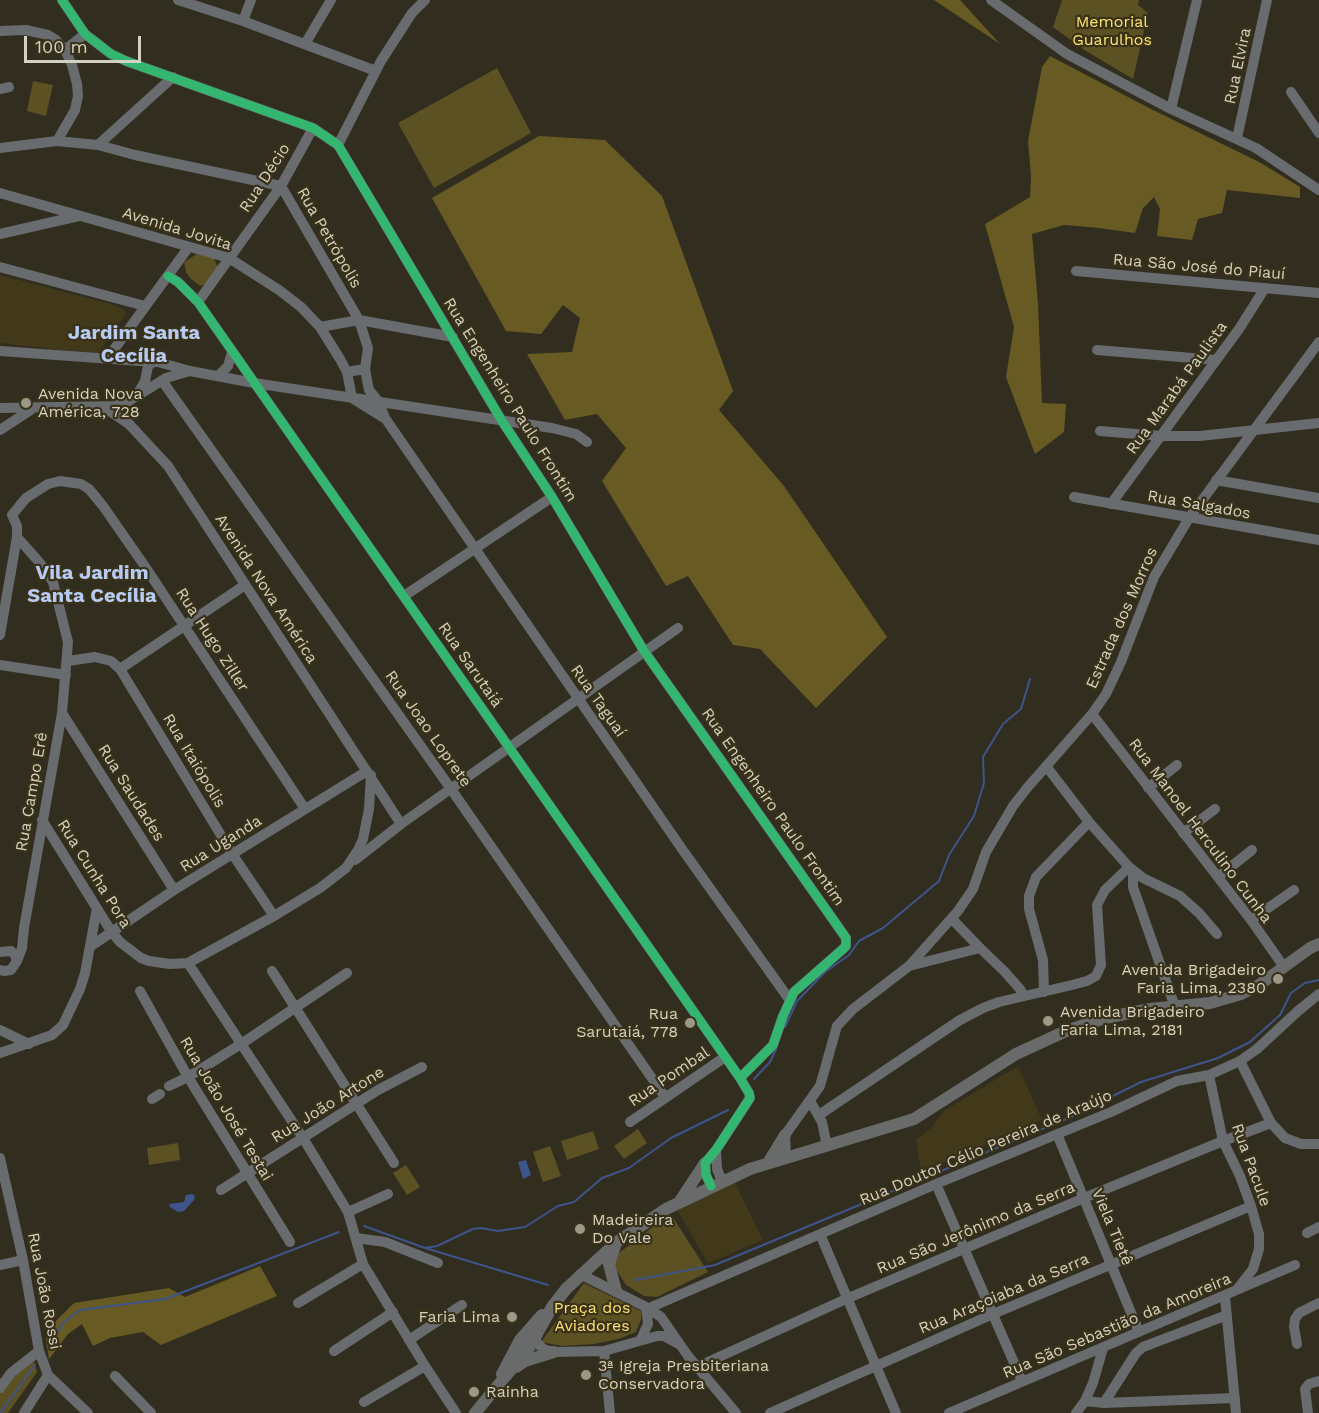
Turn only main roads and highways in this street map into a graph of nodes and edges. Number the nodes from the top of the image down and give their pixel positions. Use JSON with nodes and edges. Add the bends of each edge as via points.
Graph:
{"nodes":[{"id":1,"x":1319,"y":944,"type":"edge"},
{"id":2,"x":785,"y":1136,"type":"road end"},
{"id":3,"x":705,"y":1163,"type":"road end"},
{"id":4,"x":768,"y":1163,"type":"junction"},
{"id":5,"x":679,"y":1202,"type":"junction"},
{"id":6,"x":617,"y":1242,"type":"junction"},
{"id":7,"x":616,"y":1292,"type":"road end"},
{"id":8,"x":530,"y":1336,"type":"junction"},
{"id":9,"x":554,"y":1352,"type":"road end"},
{"id":10,"x":510,"y":1370,"type":"junction"},
{"id":11,"x":498,"y":1384,"type":"junction"},
{"id":12,"x":475,"y":1413,"type":"edge"}],
"edges":[{"from":1,"to":4,"type":"main road","via":[[1241,994],[1210,1003],[1105,1018],[1066,1031],[1016,1054],[914,1119]]},
{"from":2,"to":4,"type":"main road"},
{"from":3,"to":5,"type":"main road"},
{"from":4,"to":5,"type":"main road"},
{"from":5,"to":6,"type":"main road"},
{"from":6,"to":7,"type":"main road","via":[[609,1264]]},
{"from":6,"to":8,"type":"main road","via":[[580,1274]]},
{"from":8,"to":10,"type":"main road"},
{"from":8,"to":11,"type":"main road","via":[[508,1360]]},
{"from":9,"to":10,"type":"main road"},
{"from":10,"to":11,"type":"main road"},
{"from":11,"to":12,"type":"main road"}]}
